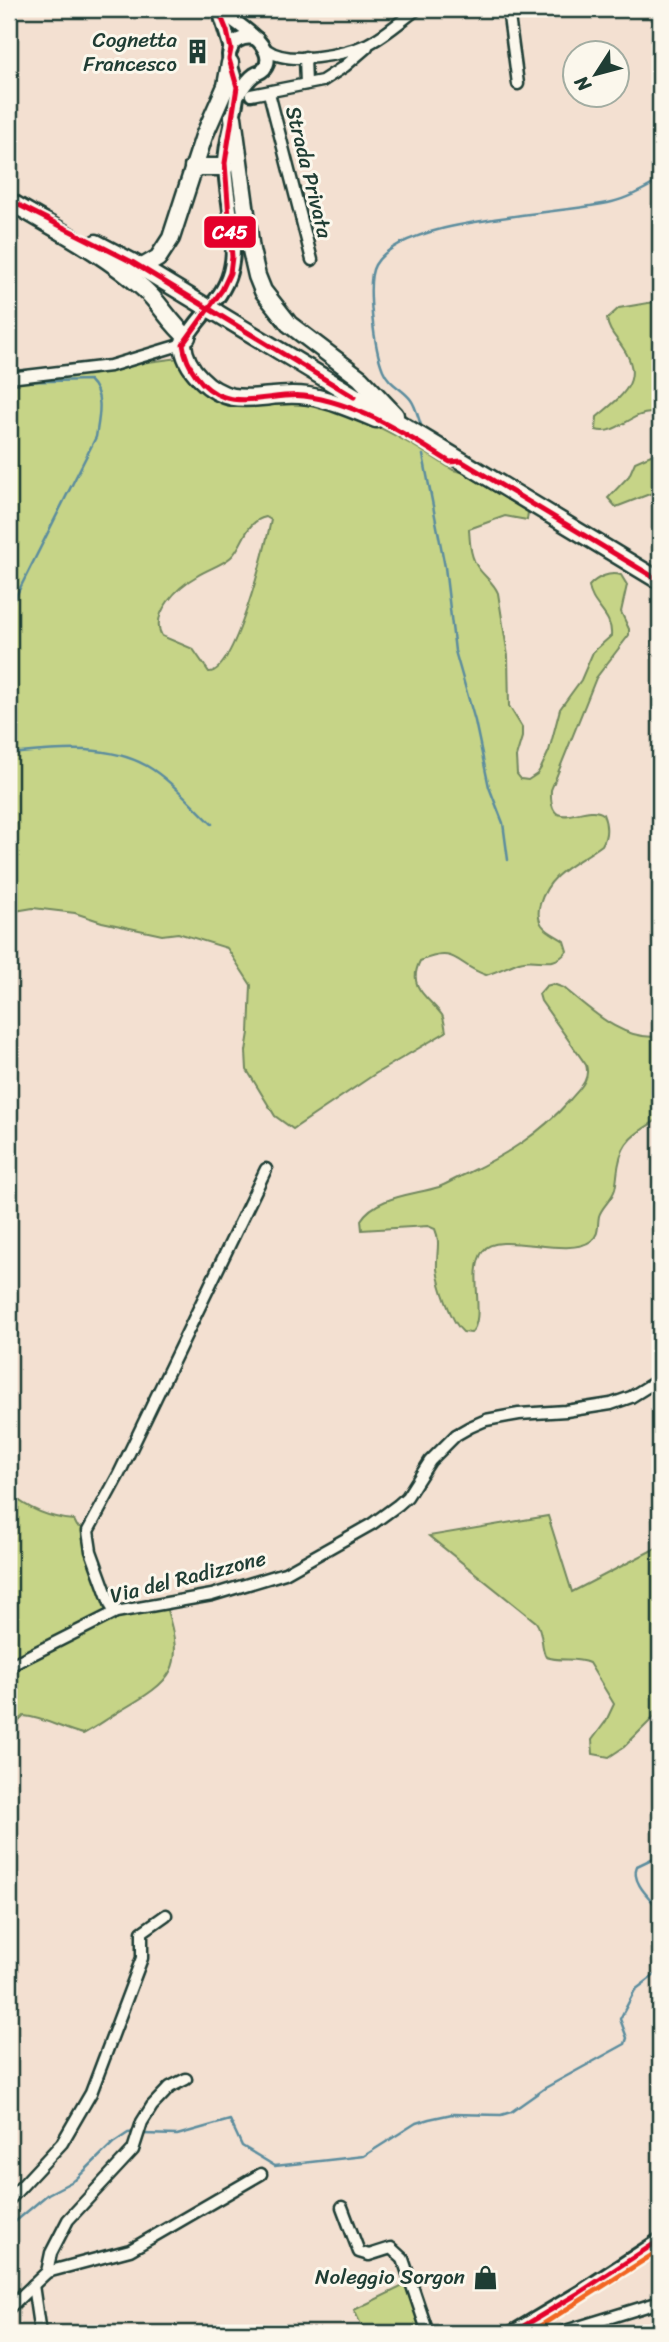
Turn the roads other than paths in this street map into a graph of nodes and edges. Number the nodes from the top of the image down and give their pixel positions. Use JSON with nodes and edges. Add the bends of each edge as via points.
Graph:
{"nodes":[{"id":1,"x":218,"y":9,"type":"edge"},
{"id":2,"x":417,"y":9,"type":"edge"},
{"id":3,"x":508,"y":9,"type":"edge"},
{"id":4,"x":257,"y":39,"type":"junction"},
{"id":5,"x":375,"y":40,"type":"junction"},
{"id":6,"x":267,"y":50,"type":"junction"},
{"id":7,"x":305,"y":57,"type":"junction"},
{"id":8,"x":285,"y":58,"type":"junction"},
{"id":9,"x":232,"y":60,"type":"junction"},
{"id":10,"x":264,"y":67,"type":"junction"},
{"id":11,"x":253,"y":75,"type":"junction"},
{"id":12,"x":306,"y":84,"type":"junction"},
{"id":13,"x":518,"y":84,"type":"dead end"},
{"id":14,"x":269,"y":93,"type":"junction"},
{"id":15,"x":251,"y":95,"type":"dead end"},
{"id":16,"x":237,"y":97,"type":"junction"},
{"id":17,"x":233,"y":117,"type":"junction"},
{"id":18,"x":193,"y":167,"type":"junction"},
{"id":19,"x":225,"y":167,"type":"junction"},
{"id":20,"x":9,"y":201,"type":"edge"},
{"id":21,"x":312,"y":260,"type":"dead end"},
{"id":22,"x":141,"y":268,"type":"junction"},
{"id":23,"x":185,"y":340,"type":"junction"},
{"id":24,"x":13,"y":377,"type":"edge"},
{"id":25,"x":415,"y":433,"type":"junction"},
{"id":26,"x":461,"y":461,"type":"junction"},
{"id":27,"x":660,"y":581,"type":"edge"},
{"id":28,"x":266,"y":1169,"type":"dead end"},
{"id":29,"x":660,"y":1379,"type":"edge"},
{"id":30,"x":116,"y":1612,"type":"junction"},
{"id":31,"x":9,"y":1666,"type":"edge"},
{"id":32,"x":166,"y":1915,"type":"dead end"},
{"id":33,"x":186,"y":2079,"type":"dead end"},
{"id":34,"x":261,"y":2174,"type":"dead end"},
{"id":35,"x":9,"y":2200,"type":"edge"},
{"id":36,"x":342,"y":2207,"type":"dead end"},
{"id":37,"x":660,"y":2240,"type":"edge"},
{"id":38,"x":47,"y":2272,"type":"junction"},
{"id":39,"x":33,"y":2285,"type":"junction"},
{"id":40,"x":660,"y":2302,"type":"edge"},
{"id":41,"x":9,"y":2308,"type":"edge"},
{"id":42,"x":40,"y":2333,"type":"edge"},
{"id":43,"x":428,"y":2333,"type":"edge"},
{"id":44,"x":512,"y":2333,"type":"edge"},
{"id":45,"x":559,"y":2333,"type":"edge"}],
"edges":[{"from":1,"to":4,"type":"street"},
{"from":1,"to":9,"type":"street"},
{"from":2,"to":5,"type":"street"},
{"from":3,"to":13,"type":"street"},
{"from":4,"to":6,"type":"street"},
{"from":4,"to":9,"type":"street","via":[[242,38]]},
{"from":5,"to":7,"type":"street","via":[[345,52]]},
{"from":5,"to":12,"type":"street","via":[[322,81]]},
{"from":6,"to":8,"type":"street"},
{"from":6,"to":10,"type":"street"},
{"from":7,"to":8,"type":"street"},
{"from":7,"to":12,"type":"street"},
{"from":8,"to":10,"type":"street"},
{"from":9,"to":11,"type":"street","via":[[242,75]]},
{"from":9,"to":16,"type":"street"},
{"from":9,"to":18,"type":"main road"},
{"from":10,"to":11,"type":"street"},
{"from":11,"to":16,"type":"street"},
{"from":12,"to":14,"type":"street"},
{"from":14,"to":15,"type":"street"},
{"from":14,"to":21,"type":"street","name":"Strada Privata"},
{"from":16,"to":17,"type":"street"},
{"from":17,"to":19,"type":"street"},
{"from":17,"to":25,"type":"main road","via":[[252,255],[263,291],[286,322],[360,377]]},
{"from":18,"to":19,"type":"main road"},
{"from":18,"to":22,"type":"main road","via":[[171,238],[158,258]]},
{"from":19,"to":23,"type":"street","via":[[232,239],[228,280]]},
{"from":20,"to":22,"type":"main road"},
{"from":20,"to":23,"type":"main road","via":[[129,276],[151,295]]},
{"from":22,"to":25,"type":"main road"},
{"from":23,"to":24,"type":"street","via":[[110,366]]},
{"from":23,"to":26,"type":"main road","via":[[186,356],[195,372],[222,396],[295,395],[329,401],[390,426],[450,462]]},
{"from":25,"to":26,"type":"main road"},
{"from":26,"to":27,"type":"main road"},
{"from":28,"to":30,"type":"street","via":[[88,1531],[91,1551]]},
{"from":29,"to":30,"type":"street","name":"Via del Radizzone","via":[[611,1404],[486,1420],[456,1436],[430,1461],[398,1506],[309,1560],[262,1581],[212,1595]]},
{"from":30,"to":31,"type":"street","name":"Via del Radizzone"},
{"from":32,"to":35,"type":"street","via":[[142,1932],[142,1958],[91,2093],[62,2143]]},
{"from":33,"to":38,"type":"street","via":[[152,2106],[133,2150],[68,2220]]},
{"from":34,"to":38,"type":"street","via":[[130,2250]]},
{"from":36,"to":43,"type":"street","via":[[359,2252],[369,2255],[391,2248],[403,2259]]},
{"from":37,"to":44,"type":"street"},
{"from":38,"to":39,"type":"street"},
{"from":39,"to":41,"type":"street"},
{"from":39,"to":42,"type":"street"},
{"from":40,"to":45,"type":"street"}]}
